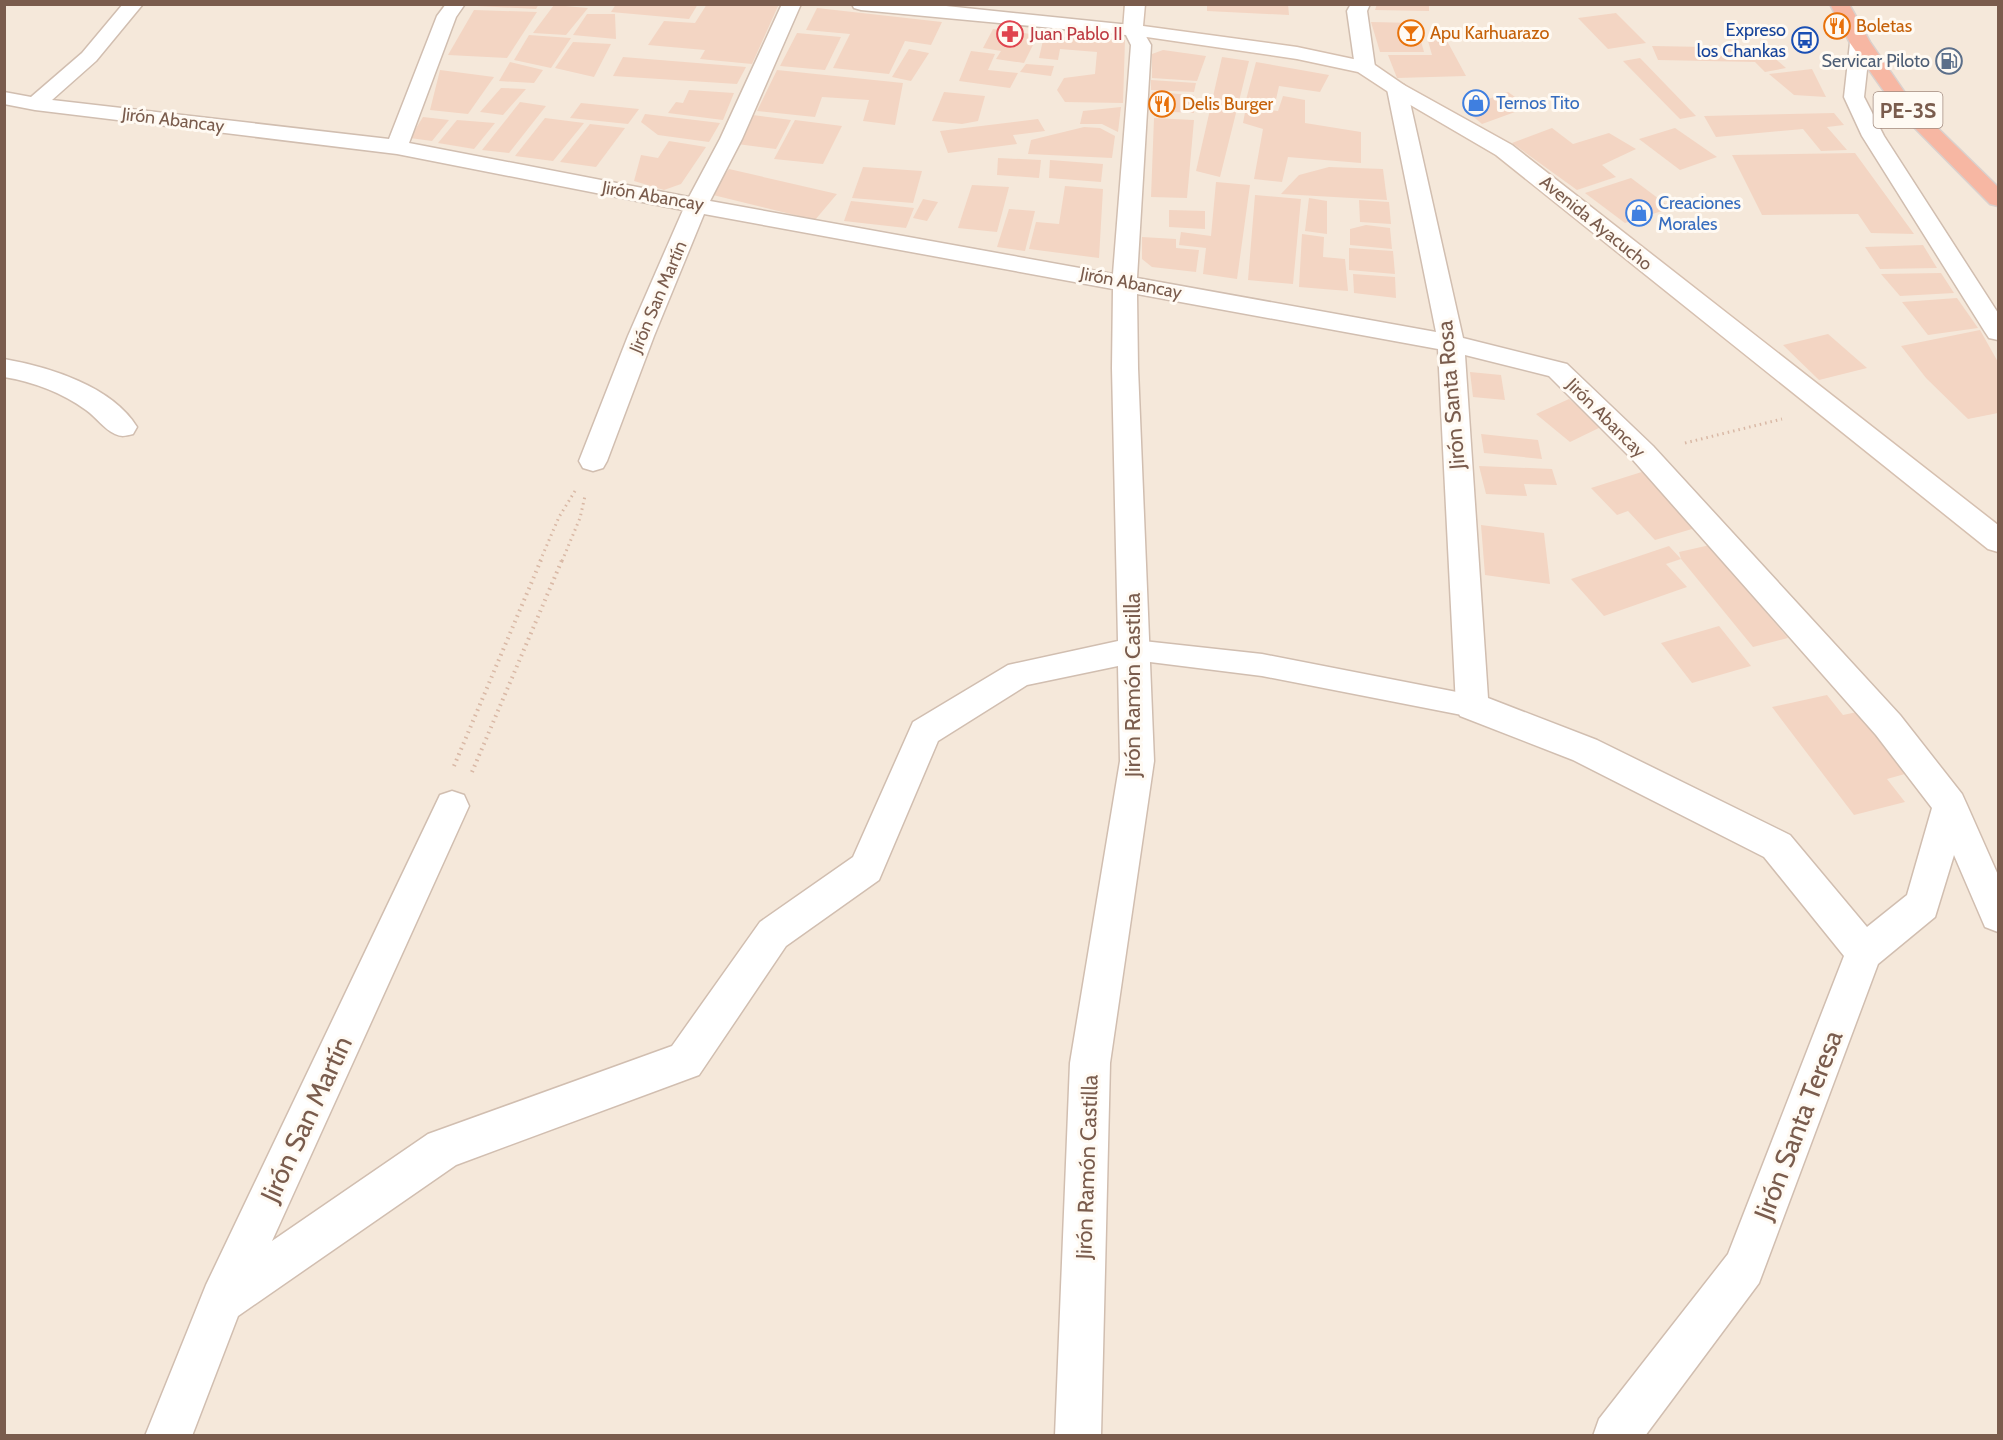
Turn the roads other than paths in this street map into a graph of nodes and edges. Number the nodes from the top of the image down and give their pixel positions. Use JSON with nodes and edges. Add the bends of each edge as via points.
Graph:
{"nodes":[{"id":1,"x":135,"y":4,"type":"edge"},
{"id":2,"x":456,"y":4,"type":"edge"},
{"id":3,"x":792,"y":4,"type":"edge"},
{"id":4,"x":861,"y":4,"type":"edge"},
{"id":5,"x":1361,"y":4,"type":"edge"},
{"id":6,"x":1839,"y":4,"type":"edge"},
{"id":7,"x":1134,"y":17,"type":"edge"},
{"id":8,"x":1860,"y":43,"type":"junction"},
{"id":9,"x":1365,"y":67,"type":"junction"},
{"id":10,"x":1396,"y":89,"type":"junction"},
{"id":11,"x":4,"y":98,"type":"edge"},
{"id":12,"x":35,"y":104,"type":"junction"},
{"id":13,"x":397,"y":147,"type":"junction"},
{"id":14,"x":1998,"y":199,"type":"edge"},
{"id":15,"x":697,"y":203,"type":"junction"},
{"id":16,"x":1125,"y":282,"type":"junction"},
{"id":17,"x":1998,"y":332,"type":"edge"},
{"id":18,"x":1450,"y":343,"type":"junction"},
{"id":19,"x":4,"y":368,"type":"edge"},
{"id":20,"x":123,"y":427,"type":"dead end"},
{"id":21,"x":593,"y":461,"type":"road end"},
{"id":22,"x":1998,"y":541,"type":"edge"},
{"id":23,"x":1134,"y":651,"type":"junction"},
{"id":24,"x":1472,"y":706,"type":"junction"},
{"id":25,"x":1950,"y":805,"type":"junction"},
{"id":26,"x":452,"y":806,"type":"road end"},
{"id":27,"x":1998,"y":915,"type":"edge"},
{"id":28,"x":1864,"y":952,"type":"junction"},
{"id":29,"x":222,"y":1301,"type":"junction"},
{"id":30,"x":168,"y":1436,"type":"edge"},
{"id":31,"x":1078,"y":1436,"type":"edge"},
{"id":32,"x":1616,"y":1436,"type":"edge"}],
"edges":[{"from":1,"to":12,"type":"street","via":[[89,57]]},
{"from":2,"to":13,"type":"street","via":[[447,16]]},
{"from":3,"to":15,"type":"street","name":"Jirón San Martín","via":[[731,139]]},
{"from":4,"to":7,"type":"street","name":"Avenida Ayacucho"},
{"from":5,"to":9,"type":"street","via":[[1357,11]]},
{"from":6,"to":8,"type":"highway","number":"PE-3S"},
{"from":7,"to":9,"type":"street","name":"Avenida Ayacucho"},
{"from":7,"to":16,"type":"street","name":"Jirón Ramón Castilla","via":[[1141,45]]},
{"from":8,"to":14,"type":"highway","number":"PE-3S","via":[[1905,107]]},
{"from":8,"to":17,"type":"street","via":[[1854,98],[1872,136]]},
{"from":9,"to":10,"type":"street","name":"Avenida Ayacucho"},
{"from":10,"to":18,"type":"street","name":"Jirón Santa Rosa"},
{"from":10,"to":22,"type":"street","name":"Avenida Ayacucho","via":[[1504,150]]},
{"from":11,"to":12,"type":"street","name":"Jirón Abancay"},
{"from":12,"to":13,"type":"street","name":"Jirón Abancay"},
{"from":13,"to":15,"type":"street","name":"Jirón Abancay"},
{"from":15,"to":16,"type":"street","name":"Jirón Abancay"},
{"from":15,"to":21,"type":"street","name":"Jirón San Martín","via":[[640,336]]},
{"from":16,"to":18,"type":"street","name":"Jirón Abancay"},
{"from":16,"to":23,"type":"street","name":"Jirón Ramón Castilla"},
{"from":18,"to":24,"type":"street","name":"Jirón Santa Rosa"},
{"from":18,"to":25,"type":"street","name":"Jirón Abancay","via":[[1558,370],[1643,453],[1888,725]]},
{"from":19,"to":20,"type":"street","via":[[44,376],[70,387],[99,405]]},
{"from":23,"to":24,"type":"lane","via":[[1262,665]]},
{"from":23,"to":29,"type":"street","via":[[1019,674],[926,732],[866,868],[773,934],[685,1061],[443,1149]]},
{"from":23,"to":31,"type":"street","name":"Jirón Ramón Castilla","via":[[1137,761],[1090,1063]]},
{"from":24,"to":28,"type":"street","via":[[1585,750],[1778,846]]},
{"from":25,"to":27,"type":"street","name":"Jirón Abancay"},
{"from":25,"to":28,"type":"street","via":[[1922,905]]},
{"from":26,"to":29,"type":"street","name":"Jirón San Martín"},
{"from":28,"to":32,"type":"street","name":"Jirón Santa Teresa","via":[[1744,1268]]},
{"from":29,"to":30,"type":"street","name":"Jirón San Martín"}]}
